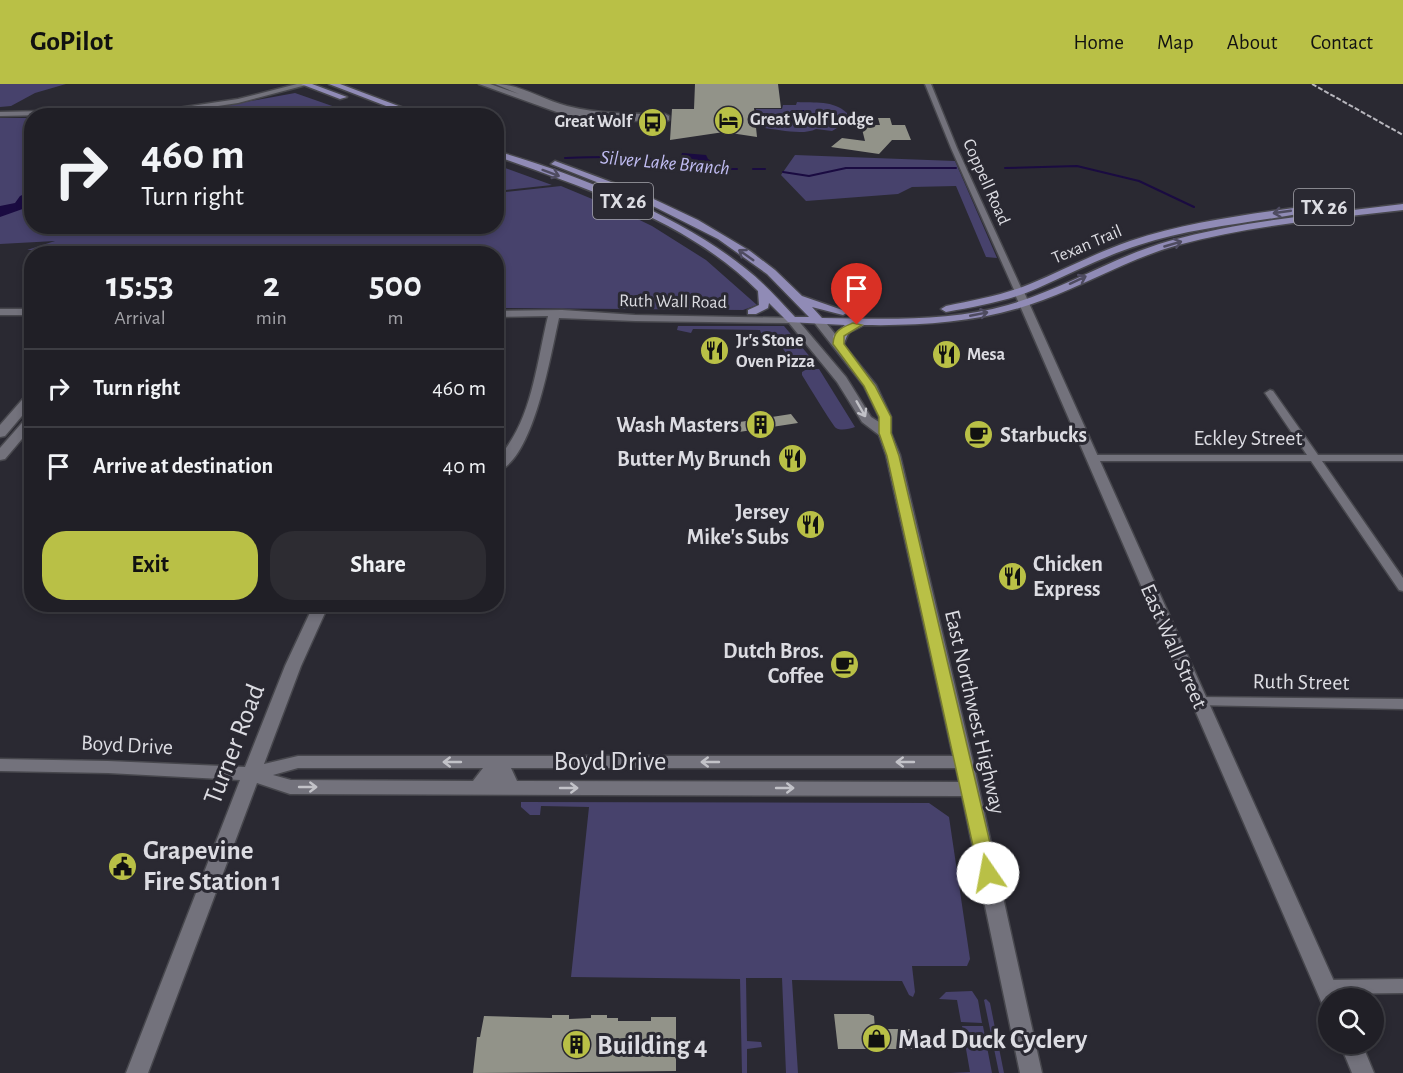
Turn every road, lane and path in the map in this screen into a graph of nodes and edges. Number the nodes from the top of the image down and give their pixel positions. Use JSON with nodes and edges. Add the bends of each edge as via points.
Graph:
{"nodes":[{"id":1,"x":291,"y":84,"type":"edge"},
{"id":2,"x":306,"y":84,"type":"edge"},
{"id":3,"x":333,"y":84,"type":"edge"},
{"id":4,"x":483,"y":84,"type":"edge"},
{"id":5,"x":499,"y":84,"type":"edge"},
{"id":6,"x":928,"y":84,"type":"edge"},
{"id":7,"x":345,"y":86,"type":"edge"},
{"id":8,"x":102,"y":108,"type":"edge"},
{"id":9,"x":191,"y":108,"type":"edge"},
{"id":10,"x":371,"y":108,"type":"edge"},
{"id":11,"x":401,"y":108,"type":"edge"},
{"id":12,"x":24,"y":111,"type":"edge"},
{"id":13,"x":0,"y":112,"type":"edge"},
{"id":14,"x":24,"y":112,"type":"edge"},
{"id":15,"x":512,"y":148,"type":"dead end"},
{"id":16,"x":504,"y":151,"type":"edge"},
{"id":17,"x":1403,"y":198,"type":"edge"},
{"id":18,"x":1403,"y":207,"type":"edge"},
{"id":19,"x":1190,"y":228,"type":"junction"},
{"id":20,"x":1206,"y":235,"type":"junction"},
{"id":21,"x":763,"y":289,"type":"junction"},
{"id":22,"x":792,"y":291,"type":"junction"},
{"id":23,"x":1022,"y":297,"type":"junction"},
{"id":24,"x":0,"y":312,"type":"edge"},
{"id":25,"x":24,"y":312,"type":"edge"},
{"id":26,"x":752,"y":312,"type":"junction"},
{"id":27,"x":843,"y":312,"type":"junction"},
{"id":28,"x":504,"y":314,"type":"edge"},
{"id":29,"x":554,"y":314,"type":"junction"},
{"id":30,"x":788,"y":316,"type":"junction"},
{"id":31,"x":815,"y":316,"type":"junction"},
{"id":32,"x":871,"y":322,"type":"junction"},
{"id":33,"x":839,"y":344,"type":"junction"},
{"id":34,"x":1270,"y":393,"type":"dead end"},
{"id":35,"x":24,"y":411,"type":"edge"},
{"id":36,"x":24,"y":428,"type":"edge"},
{"id":37,"x":885,"y":433,"type":"junction"},
{"id":38,"x":0,"y":434,"type":"edge"},
{"id":39,"x":0,"y":456,"type":"edge"},
{"id":40,"x":1093,"y":458,"type":"junction"},
{"id":41,"x":1312,"y":458,"type":"junction"},
{"id":42,"x":1403,"y":458,"type":"edge"},
{"id":43,"x":504,"y":460,"type":"edge"},
{"id":44,"x":1403,"y":587,"type":"edge"},
{"id":45,"x":318,"y":612,"type":"edge"},
{"id":46,"x":1199,"y":702,"type":"junction"},
{"id":47,"x":1403,"y":704,"type":"edge"},
{"id":48,"x":499,"y":762,"type":"junction"},
{"id":49,"x":964,"y":762,"type":"junction"},
{"id":50,"x":0,"y":765,"type":"edge"},
{"id":51,"x":251,"y":774,"type":"junction"},
{"id":52,"x":478,"y":787,"type":"junction"},
{"id":53,"x":511,"y":788,"type":"junction"},
{"id":54,"x":970,"y":789,"type":"junction"},
{"id":55,"x":1403,"y":986,"type":"edge"},
{"id":56,"x":1326,"y":988,"type":"edge"},
{"id":57,"x":1382,"y":988,"type":"edge"},
{"id":58,"x":1355,"y":1054,"type":"edge"},
{"id":59,"x":136,"y":1073,"type":"edge"},
{"id":60,"x":1031,"y":1073,"type":"edge"},
{"id":61,"x":1363,"y":1073,"type":"edge"}],
"edges":[{"from":1,"to":8,"type":"street","via":[[219,100]]},
{"from":2,"to":9,"type":"street"},
{"from":2,"to":10,"type":"main road"},
{"from":3,"to":7,"type":"main road"},
{"from":4,"to":5,"type":"street","via":[[565,113],[594,117],[665,118],[572,110]]},
{"from":6,"to":23,"type":"street","name":"Coppell Road"},
{"from":7,"to":11,"type":"main road"},
{"from":12,"to":13,"type":"street"},
{"from":13,"to":14,"type":"street"},
{"from":22,"to":15,"type":"main road","number":"TX 26","one_way":true,"via":[[695,222],[612,183]]},
{"from":16,"to":21,"type":"main road","number":"TX 26","one_way":true,"via":[[638,208],[716,251]]},
{"from":17,"to":19,"type":"main road","name":"Texan Trail","number":"TX 26","one_way":true},
{"from":18,"to":20,"type":"main road","name":"Texan Trail","number":"TX 26"},
{"from":19,"to":20,"type":"main road"},
{"from":19,"to":23,"type":"main road","name":"Texan Trail","number":"TX 26","via":[[1074,266]]},
{"from":23,"to":20,"type":"main road","name":"Texan Trail","number":"TX 26","one_way":true,"via":[[1140,254]]},
{"from":21,"to":26,"type":"main road","via":[[765,306]]},
{"from":21,"to":30,"type":"main road","number":"TX 26"},
{"from":22,"to":27,"type":"main road","number":"TX 26","via":[[818,306]]},
{"from":22,"to":31,"type":"main road","number":"TX 26"},
{"from":23,"to":27,"type":"main road","name":"Texan Trail","number":"TX 26","via":[[925,312]]},
{"from":32,"to":23,"type":"main road","name":"Texan Trail","number":"TX 26","one_way":true,"via":[[969,316]]},
{"from":23,"to":40,"type":"street","name":"East Wall Street"},
{"from":24,"to":25,"type":"street"},
{"from":26,"to":29,"type":"street","name":"Ruth Wall Road"},
{"from":26,"to":30,"type":"street","name":"Ruth Wall Road"},
{"from":27,"to":31,"type":"main road","name":"Texan Trail"},
{"from":28,"to":29,"type":"street","name":"Ruth Wall Road"},
{"from":29,"to":30,"type":"street","name":"Ruth Wall Road","via":[[646,319]]},
{"from":29,"to":43,"type":"street","via":[[530,418]]},
{"from":30,"to":31,"type":"main road","name":"Texan Trail","number":"TX 26"},
{"from":30,"to":37,"type":"street","one_way":true,"via":[[842,380],[866,419]]},
{"from":31,"to":32,"type":"main road","name":"Texan Trail","number":"TX 26"},
{"from":31,"to":33,"type":"street","name":"East Northwest Highway"},
{"from":32,"to":33,"type":"main road","via":[[847,328],[839,336]]},
{"from":33,"to":37,"type":"street","name":"East Northwest Highway","via":[[870,386],[885,417]]},
{"from":34,"to":41,"type":"street"},
{"from":35,"to":38,"type":"street"},
{"from":36,"to":39,"type":"street"},
{"from":37,"to":49,"type":"street","name":"East Northwest Highway"},
{"from":40,"to":41,"type":"street","name":"Eckley Street"},
{"from":40,"to":46,"type":"street","name":"East Wall Street"},
{"from":41,"to":42,"type":"street","name":"Eckley Street"},
{"from":41,"to":44,"type":"street"},
{"from":45,"to":51,"type":"street","name":"Turner Road"},
{"from":46,"to":47,"type":"street","name":"Ruth Street"},
{"from":46,"to":56,"type":"street","name":"East Wall Street"},
{"from":49,"to":48,"type":"street","name":"Boyd Drive","one_way":true},
{"from":48,"to":51,"type":"street","name":"Boyd Drive","one_way":true,"via":[[298,762]]},
{"from":48,"to":52,"type":"street"},
{"from":48,"to":53,"type":"street"},
{"from":49,"to":54,"type":"street","name":"East Northwest Highway"},
{"from":50,"to":51,"type":"street","name":"Boyd Drive"},
{"from":51,"to":52,"type":"street","name":"Boyd Drive","one_way":true,"via":[[290,787]]},
{"from":51,"to":59,"type":"street","name":"Turner Road"},
{"from":52,"to":53,"type":"street","name":"Boyd Drive"},
{"from":53,"to":54,"type":"street","name":"Boyd Drive","one_way":true},
{"from":54,"to":60,"type":"street","name":"East Northwest Highway"},
{"from":55,"to":57,"type":"street"},
{"from":58,"to":61,"type":"street"}]}
